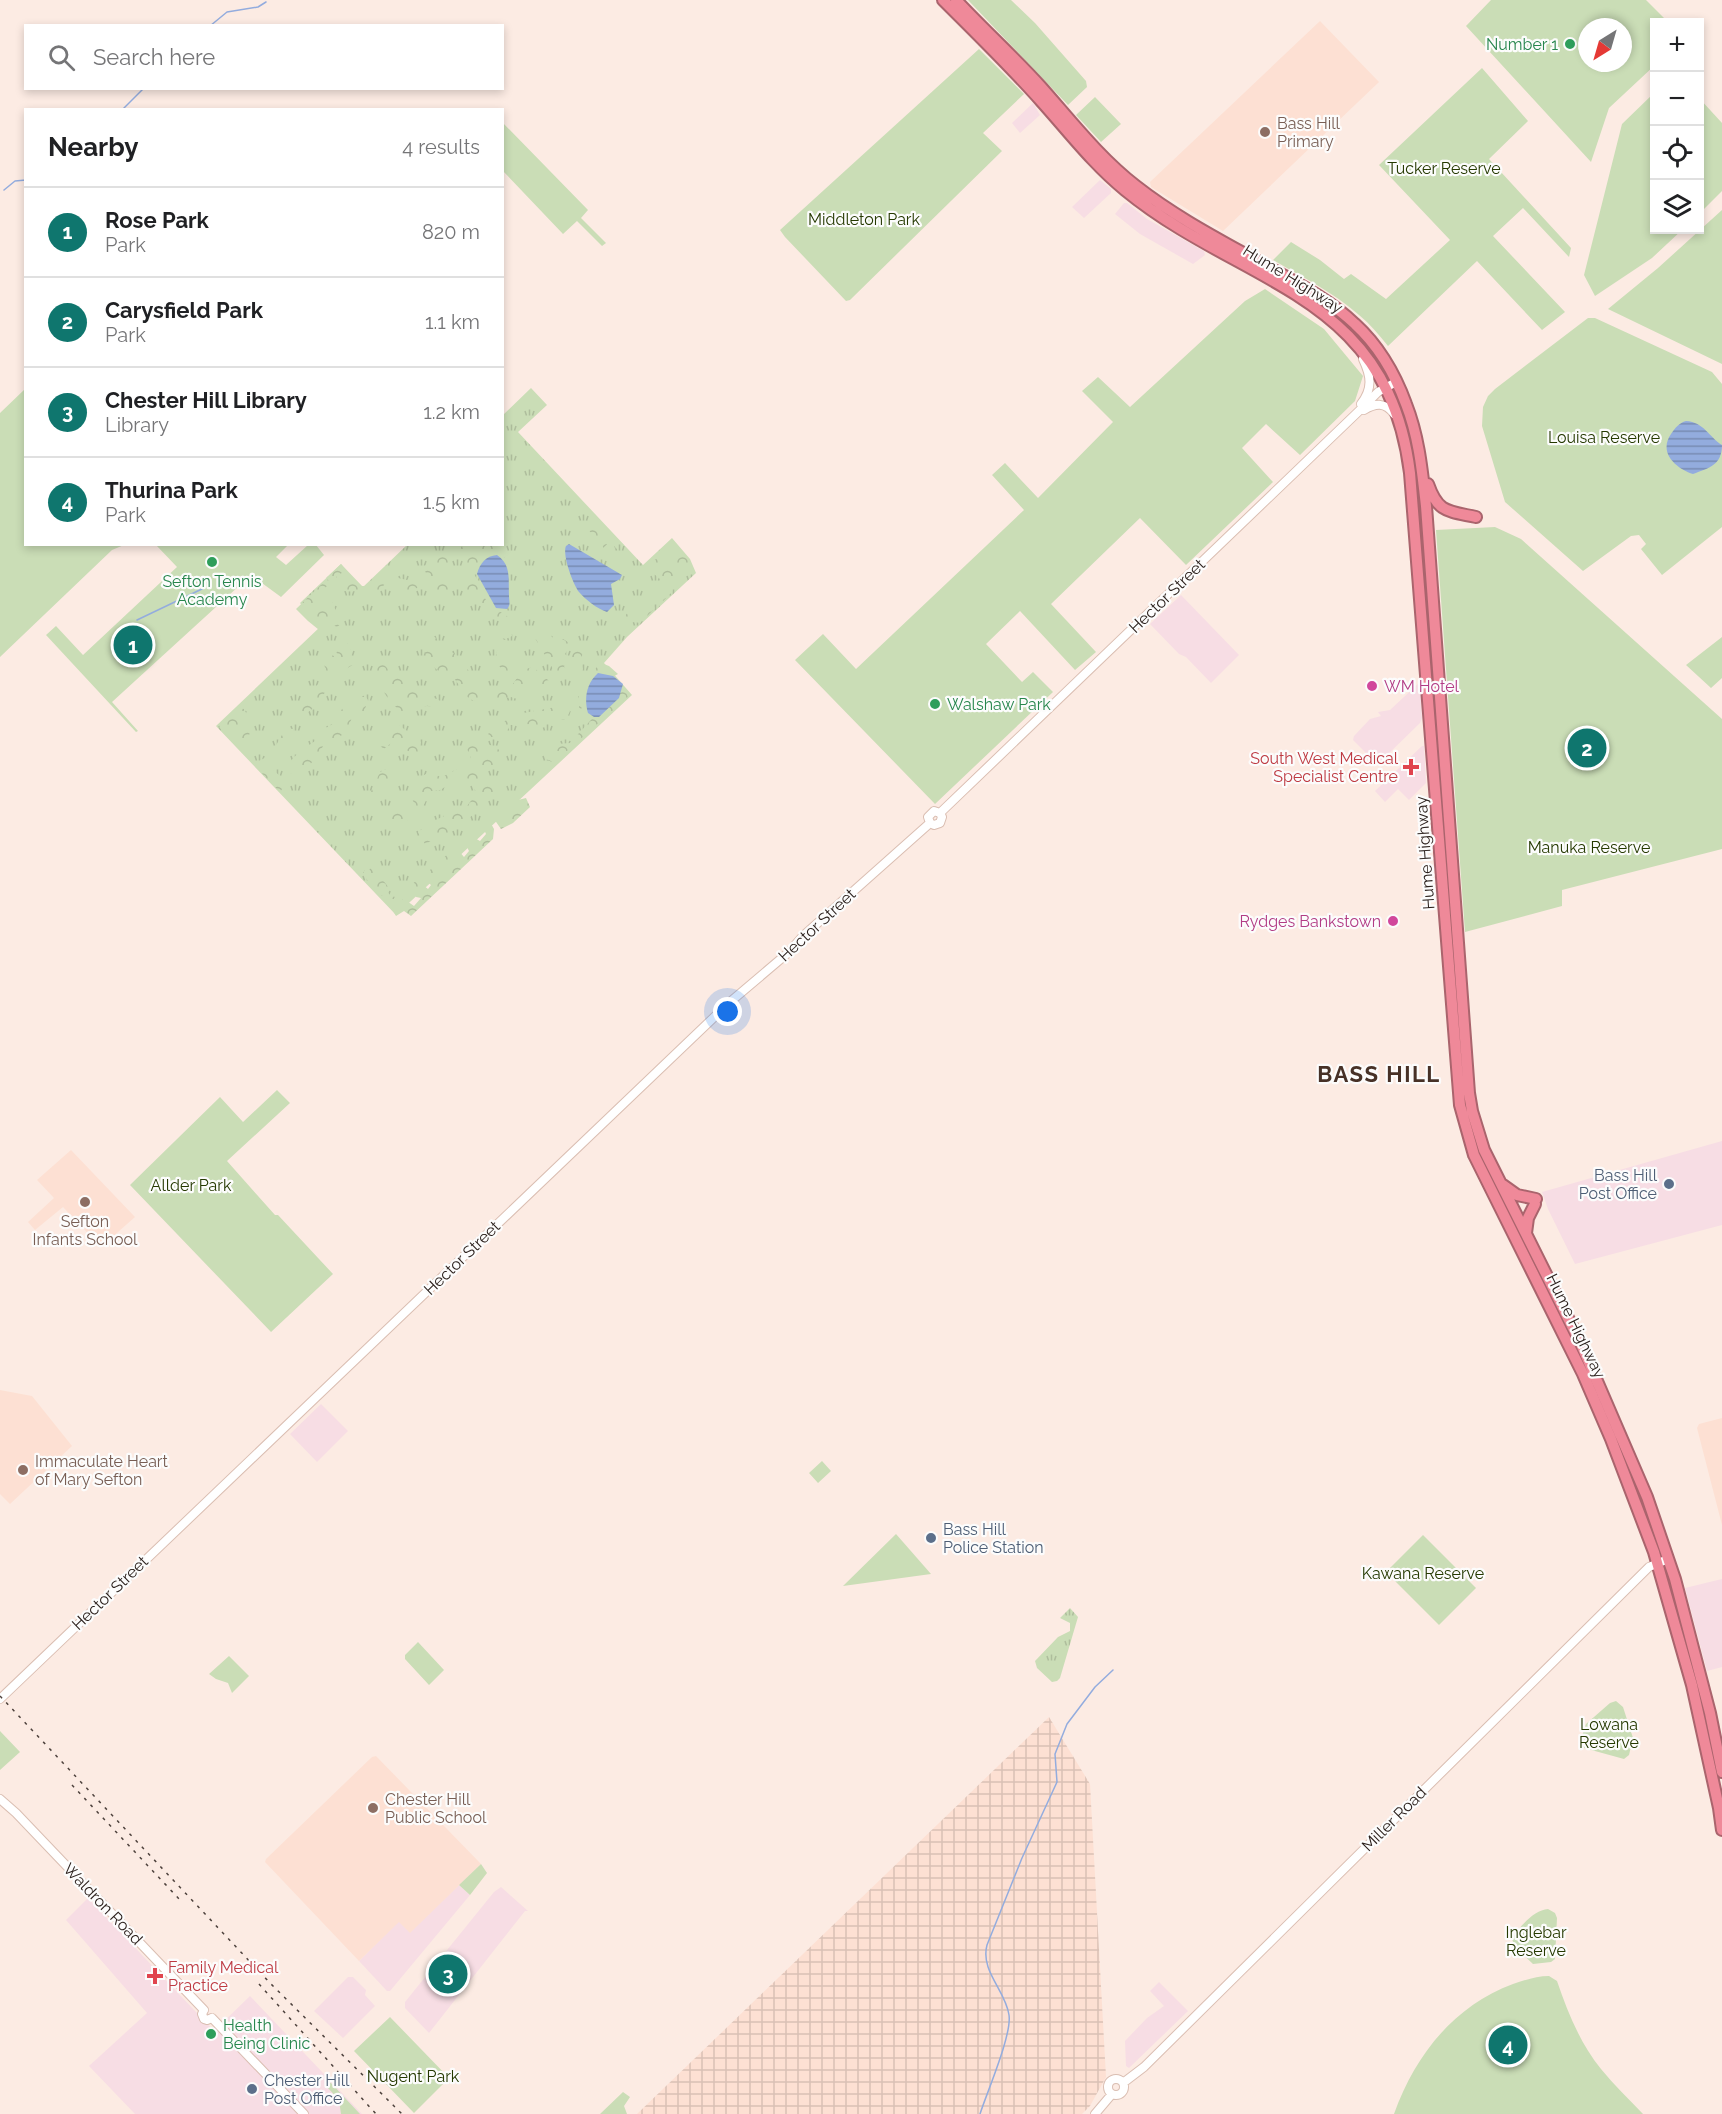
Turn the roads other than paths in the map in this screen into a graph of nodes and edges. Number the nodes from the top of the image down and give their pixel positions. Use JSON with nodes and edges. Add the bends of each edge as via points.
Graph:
{"nodes":[{"id":1,"x":943,"y":0,"type":"edge"},
{"id":2,"x":956,"y":0,"type":"edge"},
{"id":3,"x":1354,"y":341,"type":"junction"},
{"id":4,"x":1396,"y":382,"type":"junction"},
{"id":5,"x":1385,"y":387,"type":"junction"},
{"id":6,"x":1352,"y":417,"type":"junction"},
{"id":7,"x":1403,"y":429,"type":"junction"},
{"id":8,"x":1421,"y":461,"type":"junction"},
{"id":9,"x":1476,"y":517,"type":"dead end"},
{"id":10,"x":1500,"y":1183,"type":"junction"},
{"id":11,"x":1526,"y":1234,"type":"junction"},
{"id":12,"x":1663,"y":1561,"type":"junction"},
{"id":13,"x":0,"y":1699,"type":"edge"},
{"id":14,"x":1722,"y":1772,"type":"edge"},
{"id":15,"x":0,"y":1799,"type":"edge"},
{"id":16,"x":1722,"y":1830,"type":"edge"},
{"id":17,"x":1124,"y":2083,"type":"junction"},
{"id":18,"x":1112,"y":2094,"type":"junction"},
{"id":19,"x":304,"y":2114,"type":"edge"},
{"id":20,"x":1095,"y":2114,"type":"edge"}],
"edges":[{"from":1,"to":3,"type":"highway","name":"Hume Highway","via":[[1125,190],[1175,225],[1311,304]]},
{"from":2,"to":4,"type":"highway","name":"Hume Highway","via":[[1120,174],[1180,216],[1336,308],[1373,344]]},
{"from":3,"to":5,"type":"highway","name":"Hume Highway"},
{"from":3,"to":6,"type":"main road","via":[[1371,383]]},
{"from":4,"to":5,"type":"main road","name":"Hector Street"},
{"from":4,"to":8,"type":"highway","name":"Hume Highway"},
{"from":5,"to":6,"type":"main road","name":"Hector Street"},
{"from":5,"to":7,"type":"highway","name":"Hume Highway"},
{"from":6,"to":7,"type":"main road","via":[[1382,404],[1392,411]]},
{"from":6,"to":13,"type":"main road","name":"Hector Street","via":[[940,813],[939,823],[930,823],[730,1002]]},
{"from":7,"to":12,"type":"highway","name":"Hume Highway","via":[[1410,473],[1460,1105],[1474,1155],[1583,1374]]},
{"from":8,"to":9,"type":"highway","via":[[1436,502],[1445,509]]},
{"from":8,"to":10,"type":"highway","name":"Hume Highway","via":[[1468,1092],[1484,1150]]},
{"from":10,"to":11,"type":"highway","name":"Hume Highway"},
{"from":10,"to":11,"type":"highway","via":[[1536,1202]]},
{"from":11,"to":12,"type":"highway","name":"Hume Highway","via":[[1593,1368],[1647,1497]]},
{"from":12,"to":14,"type":"highway","name":"Hume Highway","via":[[1710,1713]]},
{"from":12,"to":16,"type":"highway","name":"Hume Highway"},
{"from":12,"to":17,"type":"main road","name":"Miller Road","via":[[1649,1567]]},
{"from":15,"to":19,"type":"main road","name":"Waldron Road","via":[[204,2010],[210,2010],[212,2018]]},
{"from":17,"to":18,"type":"main road","via":[[1122,2093]]},
{"from":17,"to":18,"type":"main road","via":[[1118,2079],[1109,2082]]},
{"from":18,"to":20,"type":"main road"}]}
